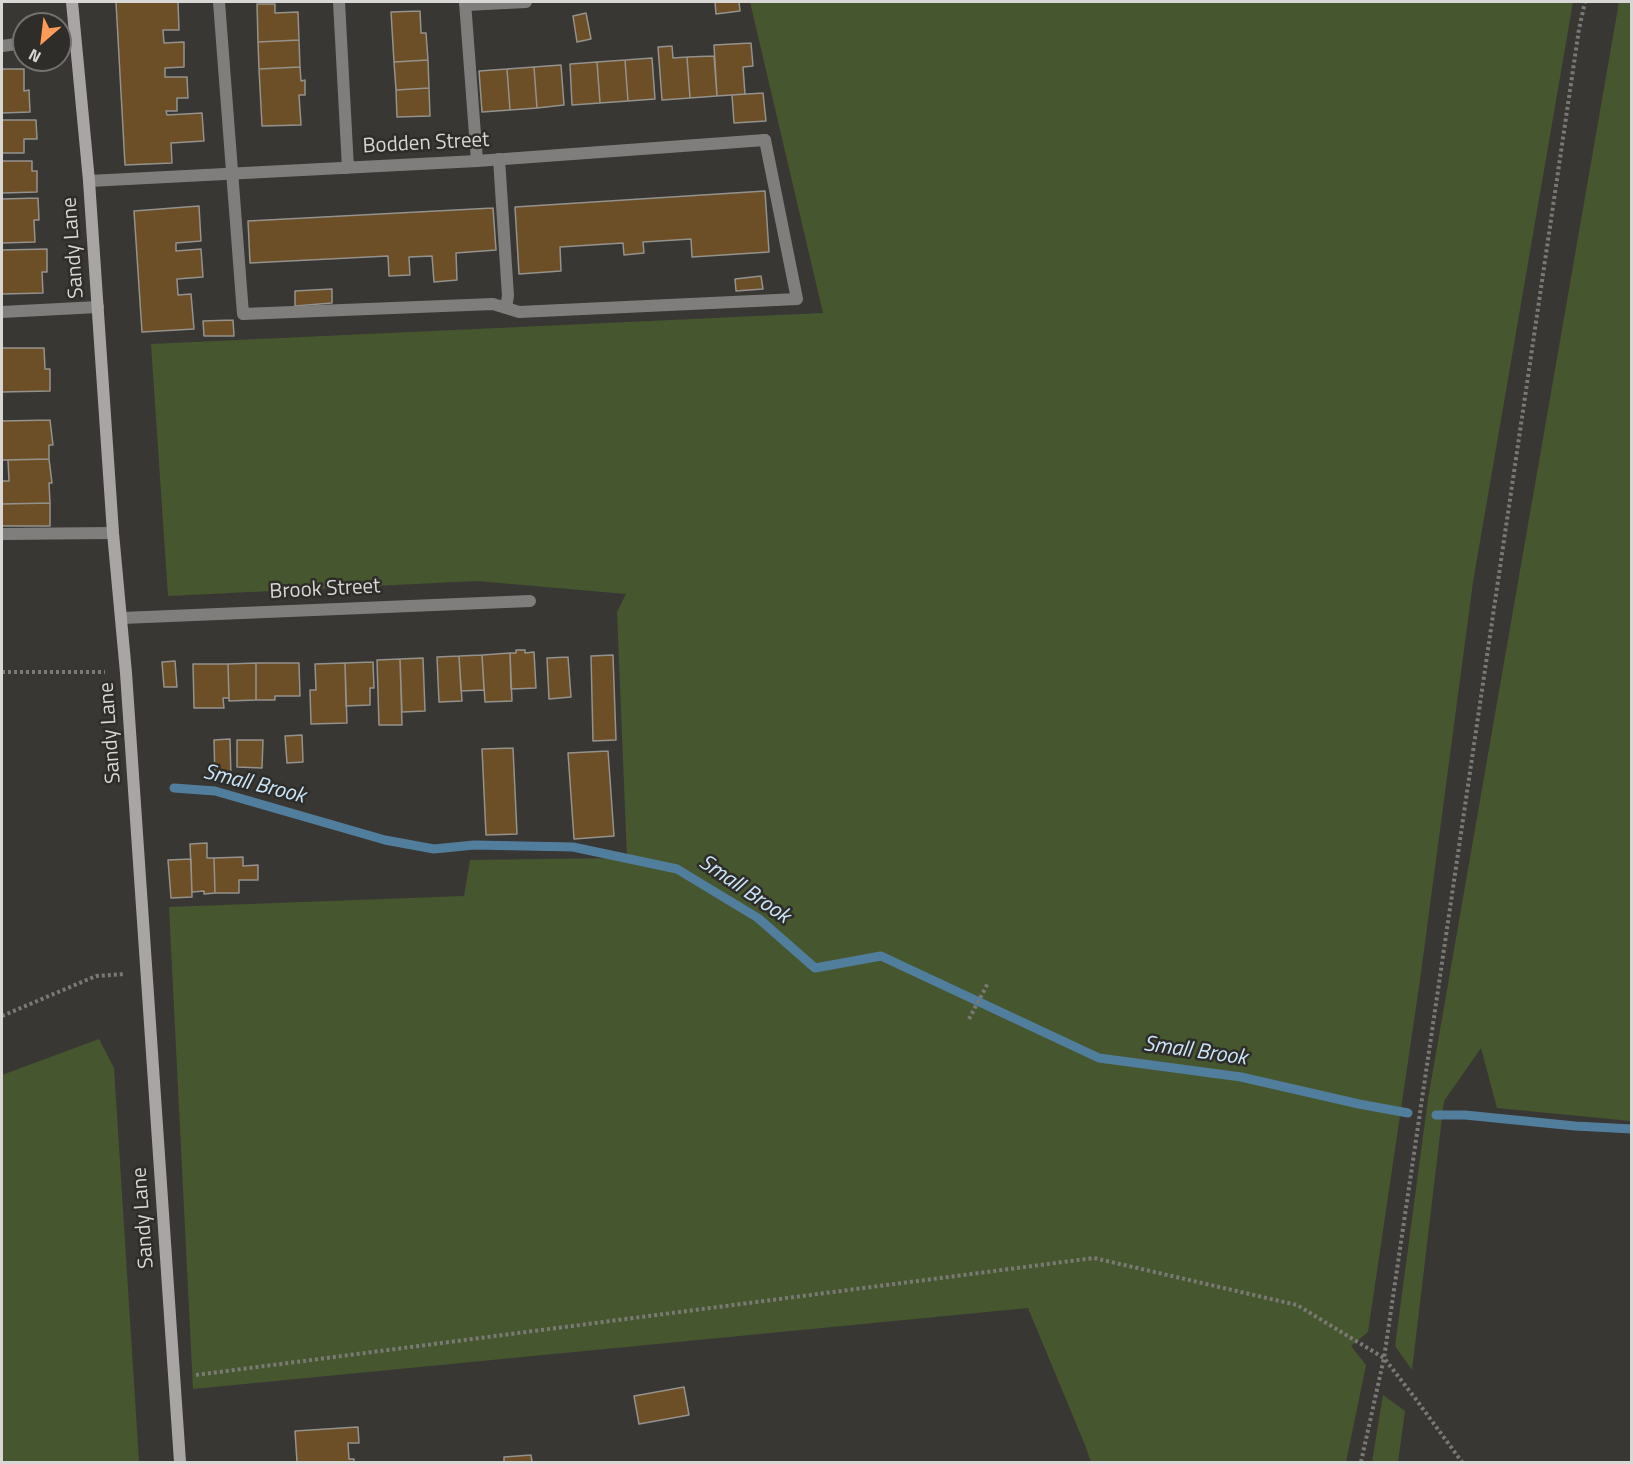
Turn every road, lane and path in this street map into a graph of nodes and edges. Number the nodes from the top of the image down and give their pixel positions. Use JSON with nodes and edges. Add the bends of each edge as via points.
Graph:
{"nodes":[{"id":1,"x":72,"y":2,"type":"edge"},
{"id":2,"x":219,"y":2,"type":"edge"},
{"id":3,"x":339,"y":2,"type":"edge"},
{"id":4,"x":526,"y":2,"type":"edge"},
{"id":5,"x":1585,"y":2,"type":"edge"},
{"id":6,"x":465,"y":3,"type":"edge"},
{"id":7,"x":74,"y":36,"type":"joint"},
{"id":8,"x":499,"y":159,"type":"junction"},
{"id":9,"x":477,"y":161,"type":"junction"},
{"id":10,"x":348,"y":168,"type":"junction"},
{"id":11,"x":232,"y":175,"type":"junction"},
{"id":12,"x":89,"y":181,"type":"junction"},
{"id":13,"x":98,"y":307,"type":"junction"},
{"id":14,"x":506,"y":308,"type":"junction"},
{"id":15,"x":2,"y":312,"type":"edge"},
{"id":16,"x":113,"y":533,"type":"junction"},
{"id":17,"x":2,"y":534,"type":"edge"},
{"id":18,"x":530,"y":601,"type":"dead end"},
{"id":19,"x":122,"y":618,"type":"junction"},
{"id":20,"x":2,"y":672,"type":"edge"},
{"id":21,"x":126,"y":673,"type":"junction"},
{"id":22,"x":147,"y":973,"type":"junction"},
{"id":23,"x":988,"y":983,"type":"dead end"},
{"id":24,"x":2,"y":1016,"type":"edge"},
{"id":25,"x":969,"y":1019,"type":"dead end"},
{"id":26,"x":1384,"y":1358,"type":"junction"},
{"id":27,"x":175,"y":1378,"type":"junction"},
{"id":28,"x":180,"y":1462,"type":"edge"},
{"id":29,"x":1361,"y":1462,"type":"edge"},
{"id":30,"x":1462,"y":1462,"type":"edge"}],
"edges":[{"from":1,"to":7,"type":"street","name":"Sandy Lane"},
{"from":2,"to":11,"type":"street"},
{"from":3,"to":10,"type":"street"},
{"from":4,"to":6,"type":"street"},
{"from":5,"to":26,"type":"path"},
{"from":6,"to":9,"type":"street"},
{"from":7,"to":12,"type":"street","name":"Sandy Lane"},
{"from":8,"to":9,"type":"street","name":"Bodden Street"},
{"from":8,"to":14,"type":"street"},
{"from":8,"to":14,"type":"street","name":"Bodden Street","via":[[765,140],[797,299],[519,312]]},
{"from":9,"to":10,"type":"street","name":"Bodden Street"},
{"from":10,"to":11,"type":"street","name":"Bodden Street"},
{"from":11,"to":12,"type":"street","name":"Bodden Street"},
{"from":11,"to":14,"type":"street","via":[[243,314],[493,304]]},
{"from":12,"to":13,"type":"street","name":"Sandy Lane"},
{"from":13,"to":15,"type":"street"},
{"from":13,"to":16,"type":"street","name":"Sandy Lane"},
{"from":16,"to":17,"type":"street"},
{"from":16,"to":19,"type":"street","name":"Sandy Lane"},
{"from":18,"to":19,"type":"street","name":"Brook Street"},
{"from":19,"to":21,"type":"street","name":"Sandy Lane"},
{"from":20,"to":21,"type":"path"},
{"from":21,"to":22,"type":"street","name":"Sandy Lane"},
{"from":22,"to":24,"type":"path","via":[[96,976]]},
{"from":22,"to":27,"type":"street","name":"Sandy Lane"},
{"from":23,"to":25,"type":"path"},
{"from":26,"to":27,"type":"path","via":[[1298,1305],[1094,1258]]},
{"from":26,"to":29,"type":"path"},
{"from":26,"to":30,"type":"path"},
{"from":27,"to":28,"type":"street","name":"Sandy Lane"}]}
